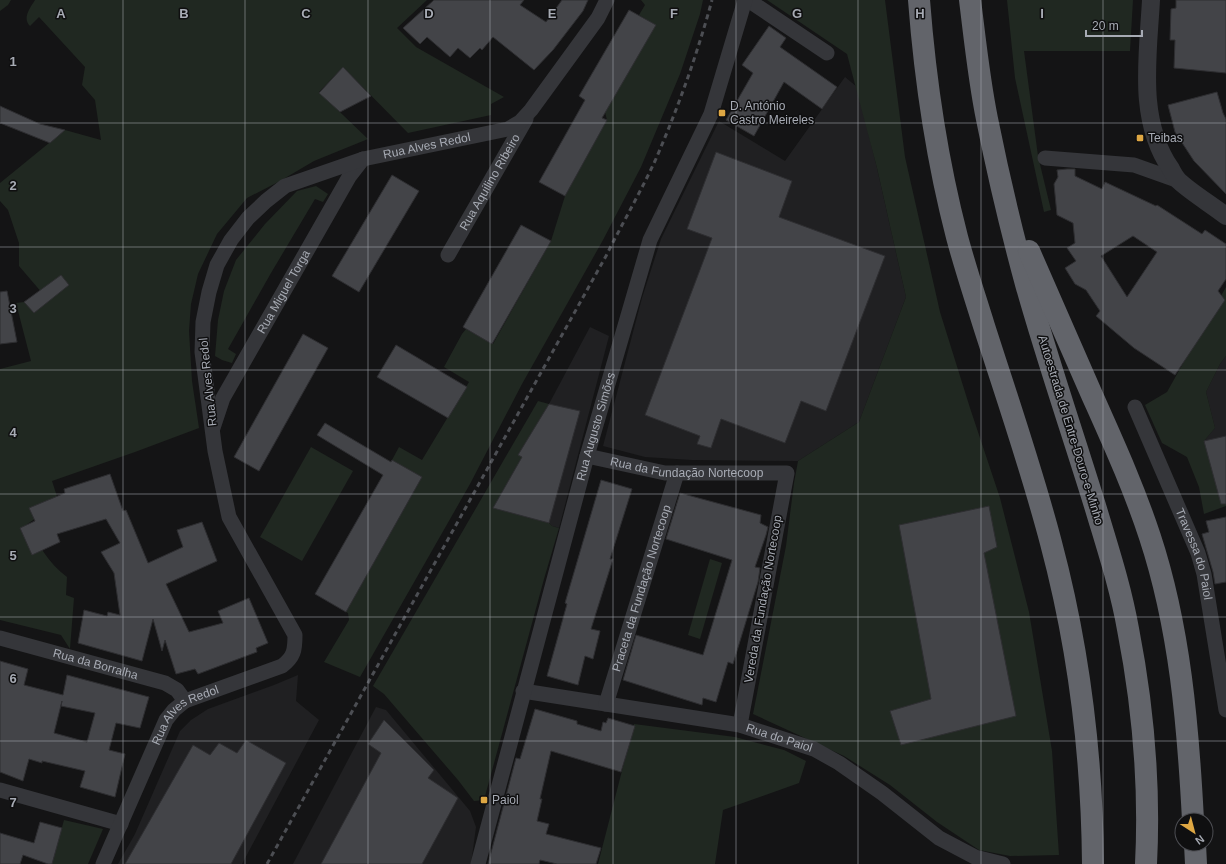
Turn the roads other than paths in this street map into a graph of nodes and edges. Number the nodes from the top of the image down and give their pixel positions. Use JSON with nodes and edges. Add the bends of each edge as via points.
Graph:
{"nodes":[{"id":1,"x":607,"y":0,"type":"edge"},
{"id":2,"x":744,"y":0,"type":"edge"},
{"id":3,"x":748,"y":0,"type":"edge"},
{"id":4,"x":919,"y":0,"type":"edge"},
{"id":5,"x":970,"y":0,"type":"edge"},
{"id":6,"x":1151,"y":0,"type":"edge"},
{"id":7,"x":827,"y":54,"type":"dead end"},
{"id":8,"x":531,"y":110,"type":"junction"},
{"id":9,"x":1045,"y":158,"type":"dead end"},
{"id":10,"x":363,"y":159,"type":"junction"},
{"id":11,"x":1179,"y":181,"type":"junction"},
{"id":12,"x":1003,"y":193,"type":"junction"},
{"id":13,"x":1226,"y":216,"type":"edge"},
{"id":14,"x":448,"y":255,"type":"dead end"},
{"id":15,"x":1135,"y":407,"type":"dead end"},
{"id":16,"x":213,"y":429,"type":"junction"},
{"id":17,"x":588,"y":456,"type":"junction"},
{"id":18,"x":677,"y":473,"type":"junction"},
{"id":19,"x":787,"y":473,"type":"joint"},
{"id":20,"x":0,"y":638,"type":"edge"},
{"id":21,"x":523,"y":691,"type":"junction"},
{"id":22,"x":185,"y":701,"type":"junction"},
{"id":23,"x":606,"y":704,"type":"junction"},
{"id":24,"x":1226,"y":710,"type":"edge"},
{"id":25,"x":740,"y":725,"type":"junction"},
{"id":26,"x":0,"y":790,"type":"edge"},
{"id":27,"x":1193,"y":812,"type":"edge"},
{"id":28,"x":121,"y":824,"type":"junction"},
{"id":29,"x":1148,"y":825,"type":"junction"},
{"id":30,"x":1195,"y":852,"type":"edge"},
{"id":31,"x":103,"y":864,"type":"edge"},
{"id":32,"x":478,"y":864,"type":"edge"},
{"id":33,"x":1003,"y":864,"type":"edge"},
{"id":34,"x":1093,"y":864,"type":"edge"},
{"id":35,"x":1146,"y":864,"type":"edge"},
{"id":36,"x":1154,"y":864,"type":"edge"},
{"id":37,"x":1196,"y":864,"type":"edge"}],
"edges":[{"from":1,"to":8,"type":"street","name":"Rua Alves Redol","via":[[598,18]]},
{"from":2,"to":17,"type":"street","name":"Rua Augusto Simões","via":[[711,114],[650,240]]},
{"from":3,"to":7,"type":"street"},
{"from":4,"to":34,"type":"highway","via":[[938,152],[956,236],[1052,543],[1067,610],[1080,680],[1086,736]]},
{"from":5,"to":12,"type":"highway","name":"Autoestrada de Entre-Douro-e-Minho","via":[[984,104]]},
{"from":6,"to":11,"type":"street","via":[[1146,75],[1152,127],[1164,160]]},
{"from":8,"to":10,"type":"street","name":"Rua Alves Redol","via":[[520,122],[508,129]]},
{"from":8,"to":14,"type":"street","name":"Rua Aquilino Ribeiro"},
{"from":9,"to":11,"type":"street","via":[[1134,165]]},
{"from":10,"to":16,"type":"street","name":"Rua Miguel Torga","via":[[349,177],[223,398]]},
{"from":10,"to":16,"type":"street","name":"Rua Alves Redol","via":[[285,186],[248,218],[217,264],[203,322],[202,352]]},
{"from":11,"to":13,"type":"street"},
{"from":12,"to":27,"type":"highway","via":[[1126,471],[1150,538],[1177,650]]},
{"from":12,"to":29,"type":"highway","name":"Autoestrada de Entre-Douro-e-Minho","via":[[1026,285],[1109,553],[1128,628],[1141,716]]},
{"from":15,"to":24,"type":"street","name":"Travessa do Paiol","via":[[1198,553],[1204,574]]},
{"from":16,"to":22,"type":"street","name":"Rua Alves Redol","via":[[229,517],[295,635],[295,646],[291,659],[282,666]]},
{"from":17,"to":18,"type":"street","name":"Rua da Fundação Nortecoop","via":[[665,473]]},
{"from":17,"to":21,"type":"street","name":"Rua Augusto Simões"},
{"from":18,"to":19,"type":"street","name":"Rua da Fundação Nortecoop"},
{"from":18,"to":23,"type":"street","name":"Praceta da Fundação Nortecoop"},
{"from":19,"to":25,"type":"street","name":"Vereda da Fundação Nortecoop"},
{"from":20,"to":22,"type":"street","name":"Rua da Borralha","via":[[165,683],[177,690]]},
{"from":21,"to":23,"type":"street","name":"Rua do Paiol"},
{"from":21,"to":32,"type":"street","name":"Rua Augusto Simões"},
{"from":22,"to":28,"type":"street","name":"Rua Alves Redol","via":[[166,720]]},
{"from":23,"to":25,"type":"street","name":"Rua do Paiol"},
{"from":25,"to":33,"type":"street","name":"Rua do Paiol","via":[[814,749],[882,793],[939,838],[974,857]]},
{"from":26,"to":28,"type":"street"},
{"from":28,"to":31,"type":"street","name":"Rua Alves Redol"},
{"from":29,"to":35,"type":"highway","name":"Autoestrada de Entre-Douro-e-Minho"},
{"from":29,"to":36,"type":"highway"},
{"from":30,"to":37,"type":"highway"}]}
